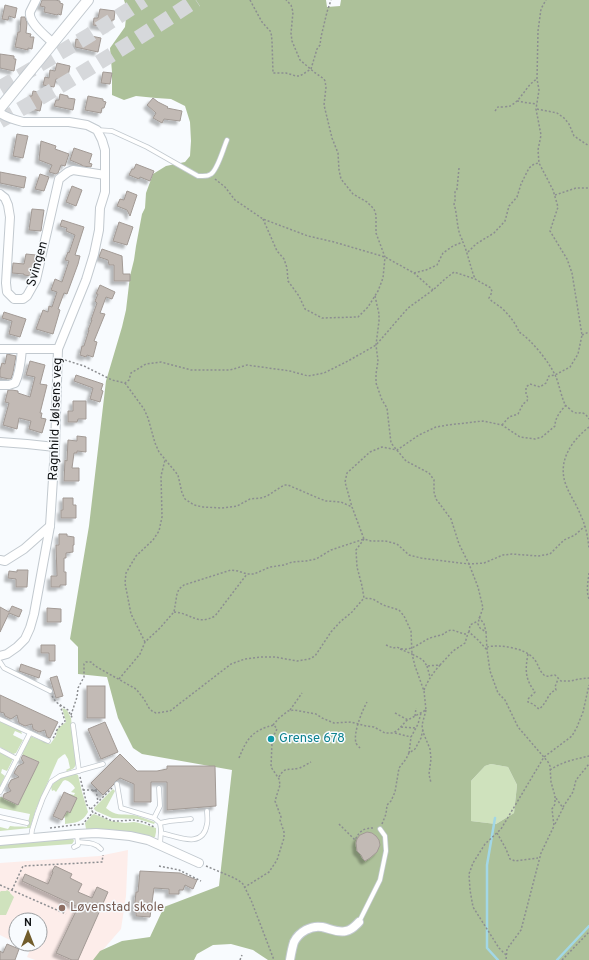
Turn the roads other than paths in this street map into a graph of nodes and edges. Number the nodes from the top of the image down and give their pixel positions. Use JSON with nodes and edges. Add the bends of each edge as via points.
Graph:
{"nodes":[{"id":1,"x":36,"y":0,"type":"edge"},
{"id":2,"x":88,"y":0,"type":"edge"},
{"id":3,"x":53,"y":43,"type":"junction"},
{"id":4,"x":0,"y":108,"type":"edge"},
{"id":5,"x":0,"y":113,"type":"edge"},
{"id":6,"x":97,"y":130,"type":"junction"},
{"id":7,"x":227,"y":140,"type":"dead end"},
{"id":8,"x":105,"y":175,"type":"junction"},
{"id":9,"x":0,"y":194,"type":"edge"},
{"id":10,"x":0,"y":349,"type":"edge"},
{"id":11,"x":22,"y":349,"type":"junction"},
{"id":12,"x":58,"y":349,"type":"junction"},
{"id":13,"x":0,"y":385,"type":"edge"},
{"id":14,"x":0,"y":442,"type":"edge"},
{"id":15,"x":56,"y":447,"type":"junction"},
{"id":16,"x":50,"y":526,"type":"junction"},
{"id":17,"x":0,"y":560,"type":"edge"},
{"id":18,"x":0,"y":656,"type":"edge"},
{"id":19,"x":0,"y":662,"type":"edge"},
{"id":20,"x":50,"y":691,"type":"road end"},
{"id":21,"x":0,"y":719,"type":"edge"},
{"id":22,"x":73,"y":725,"type":"road end"},
{"id":23,"x":30,"y":733,"type":"junction"},
{"id":24,"x":48,"y":742,"type":"road end"},
{"id":25,"x":0,"y":750,"type":"edge"},
{"id":26,"x":17,"y":759,"type":"junction"},
{"id":27,"x":103,"y":764,"type":"dead end"},
{"id":28,"x":79,"y":770,"type":"junction"},
{"id":29,"x":117,"y":784,"type":"road end"},
{"id":30,"x":159,"y":788,"type":"dead end"},
{"id":31,"x":0,"y":792,"type":"edge"},
{"id":32,"x":207,"y":811,"type":"dead end"},
{"id":33,"x":0,"y":817,"type":"edge"},
{"id":34,"x":154,"y":818,"type":"junction"},
{"id":35,"x":191,"y":819,"type":"dead end"},
{"id":36,"x":26,"y":823,"type":"dead end"},
{"id":37,"x":160,"y":823,"type":"junction"},
{"id":38,"x":380,"y":829,"type":"road end"},
{"id":39,"x":161,"y":831,"type":"junction"},
{"id":40,"x":77,"y":834,"type":"junction"},
{"id":41,"x":31,"y":838,"type":"junction"},
{"id":42,"x":0,"y":841,"type":"edge"},
{"id":43,"x":78,"y":842,"type":"junction"},
{"id":44,"x":160,"y":846,"type":"junction"},
{"id":45,"x":74,"y":847,"type":"dead end"},
{"id":46,"x":101,"y":849,"type":"road end"},
{"id":47,"x":199,"y":863,"type":"road end"},
{"id":48,"x":359,"y":922,"type":"joint"},
{"id":49,"x":290,"y":960,"type":"edge"}],
"edges":[{"from":1,"to":3,"type":"street","via":[[30,18]]},
{"from":2,"to":3,"type":"street"},
{"from":3,"to":4,"type":"street"},
{"from":5,"to":6,"type":"street","via":[[17,121],[69,122]]},
{"from":6,"to":7,"type":"lane","via":[[112,131],[198,176],[210,175],[215,170]]},
{"from":6,"to":8,"type":"street","name":"Ragnhild Jølsens veg","via":[[105,150]]},
{"from":8,"to":9,"type":"street","name":"Svingen","via":[[74,170],[59,179],[36,280],[23,299],[14,299],[6,288],[10,217],[5,198]]},
{"from":8,"to":12,"type":"street","name":"Ragnhild Jølsens veg","via":[[105,192],[100,208],[94,254]]},
{"from":10,"to":11,"type":"street"},
{"from":11,"to":12,"type":"street"},
{"from":11,"to":13,"type":"street","via":[[17,380],[9,385]]},
{"from":12,"to":15,"type":"street","name":"Ragnhild Jølsens veg"},
{"from":14,"to":15,"type":"street"},
{"from":15,"to":16,"type":"street","name":"Ragnhild Jølsens veg"},
{"from":16,"to":17,"type":"street","via":[[5,562]]},
{"from":16,"to":18,"type":"street","name":"Ragnhild Jølsens veg","via":[[30,628],[25,639],[17,647]]},
{"from":19,"to":20,"type":"lane","via":[[4,668]]},
{"from":21,"to":23,"type":"lane"},
{"from":22,"to":28,"type":"lane"},
{"from":23,"to":24,"type":"lane"},
{"from":23,"to":26,"type":"lane"},
{"from":25,"to":26,"type":"lane"},
{"from":26,"to":31,"type":"lane"},
{"from":27,"to":28,"type":"lane"},
{"from":28,"to":41,"type":"lane","via":[[51,782],[37,814]]},
{"from":29,"to":34,"type":"lane","via":[[121,808]]},
{"from":30,"to":34,"type":"lane","via":[[160,806]]},
{"from":32,"to":39,"type":"lane","via":[[207,825],[199,838],[186,839]]},
{"from":33,"to":36,"type":"lane"},
{"from":34,"to":37,"type":"lane"},
{"from":35,"to":37,"type":"lane"},
{"from":37,"to":39,"type":"lane"},
{"from":38,"to":48,"type":"lane","via":[[385,836],[386,852],[380,880]]},
{"from":39,"to":44,"type":"lane"},
{"from":40,"to":41,"type":"street"},
{"from":40,"to":43,"type":"lane"},
{"from":40,"to":44,"type":"street","via":[[130,836]]},
{"from":41,"to":42,"type":"street"},
{"from":43,"to":45,"type":"lane"},
{"from":43,"to":46,"type":"lane","via":[[96,844]]},
{"from":44,"to":47,"type":"street"},
{"from":48,"to":49,"type":"street","via":[[345,932],[321,927],[312,927],[304,931],[294,941]]}]}
